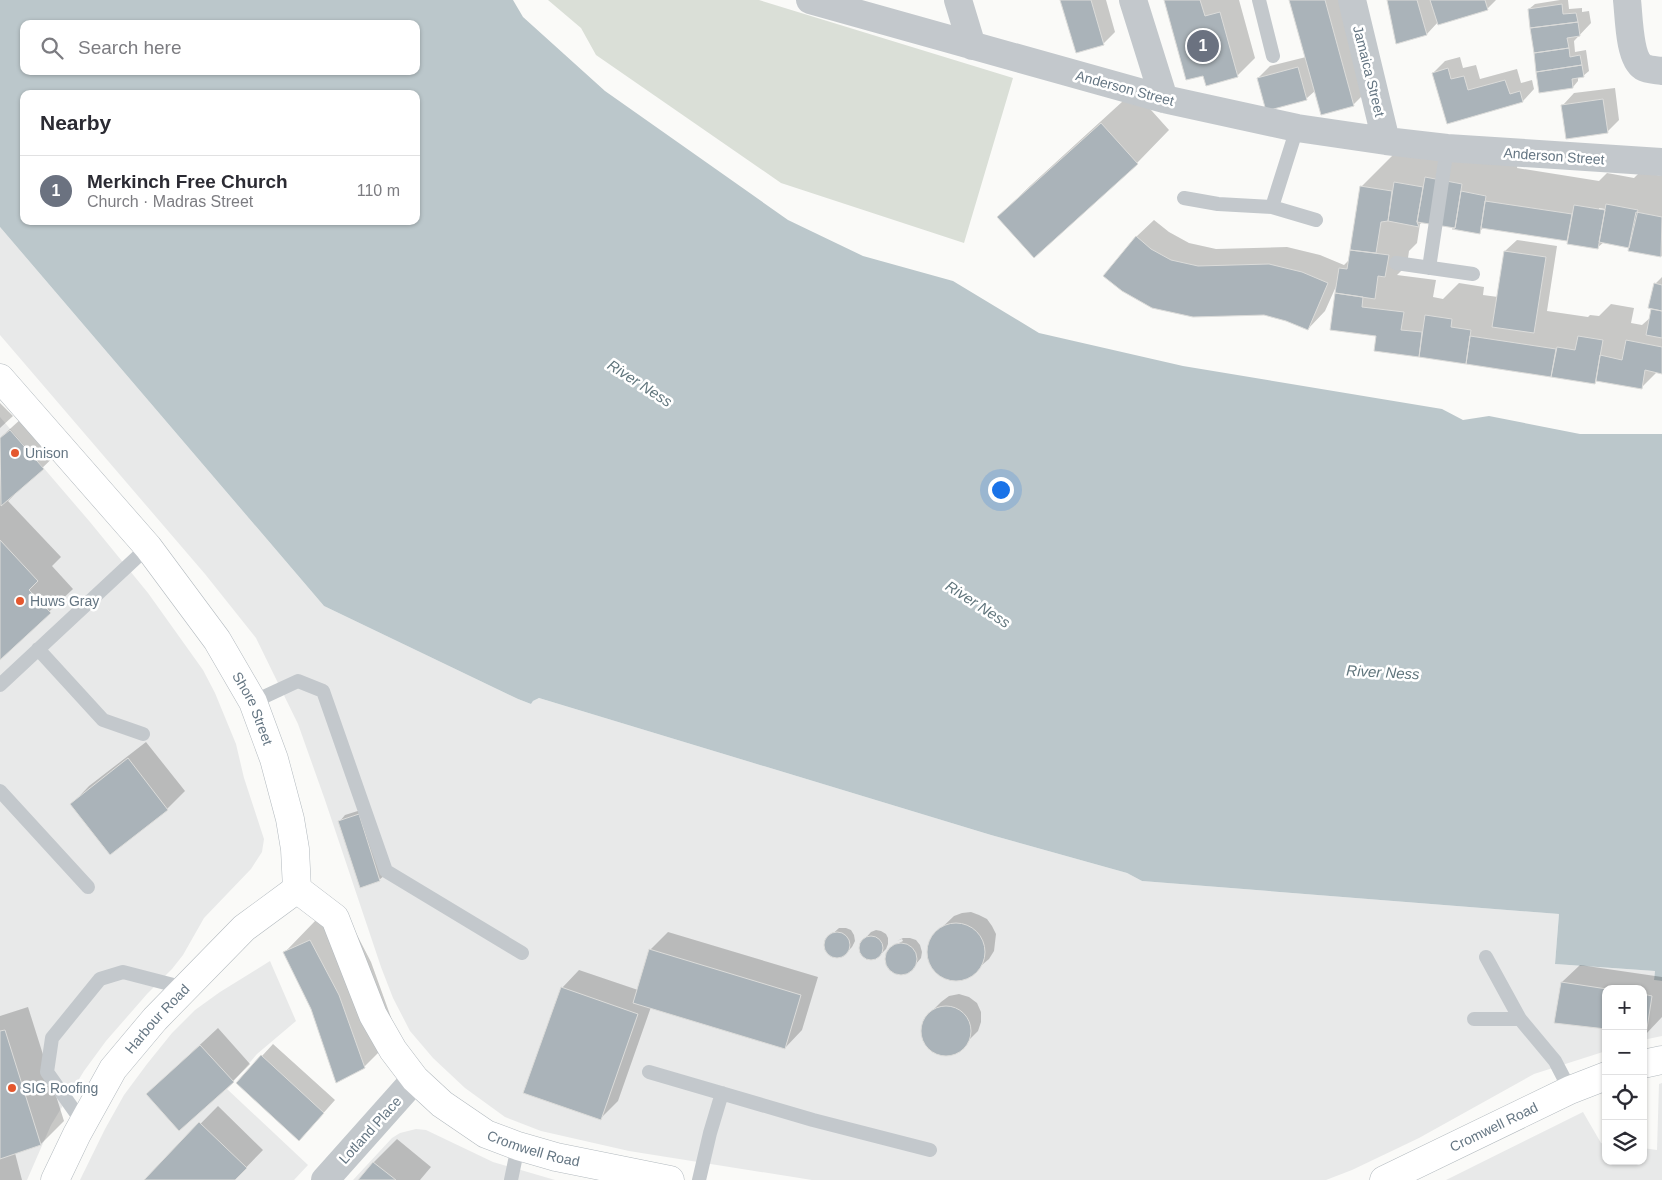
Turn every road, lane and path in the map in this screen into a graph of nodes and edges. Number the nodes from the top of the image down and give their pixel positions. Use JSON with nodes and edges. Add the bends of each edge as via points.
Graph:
{"nodes":[{"id":1,"x":810,"y":0,"type":"edge"},
{"id":2,"x":958,"y":0,"type":"edge"},
{"id":3,"x":1134,"y":0,"type":"edge"},
{"id":4,"x":1259,"y":0,"type":"edge"},
{"id":5,"x":1352,"y":0,"type":"edge"},
{"id":6,"x":1627,"y":0,"type":"edge"},
{"id":7,"x":972,"y":46,"type":"junction"},
{"id":8,"x":1273,"y":56,"type":"dead end"},
{"id":9,"x":1662,"y":71,"type":"edge"},
{"id":10,"x":1164,"y":99,"type":"junction"},
{"id":11,"x":1297,"y":128,"type":"junction"},
{"id":12,"x":1386,"y":141,"type":"junction"},
{"id":13,"x":1447,"y":148,"type":"junction"},
{"id":14,"x":1662,"y":162,"type":"edge"},
{"id":15,"x":1184,"y":198,"type":"dead end"},
{"id":16,"x":1272,"y":206,"type":"junction"},
{"id":17,"x":1316,"y":220,"type":"dead end"},
{"id":18,"x":1396,"y":263,"type":"dead end"},
{"id":19,"x":1429,"y":268,"type":"junction"},
{"id":20,"x":1473,"y":274,"type":"dead end"},
{"id":21,"x":0,"y":378,"type":"edge"},
{"id":22,"x":148,"y":547,"type":"junction"},
{"id":23,"x":38,"y":649,"type":"junction"},
{"id":24,"x":0,"y":685,"type":"edge"},
{"id":25,"x":253,"y":702,"type":"junction"},
{"id":26,"x":143,"y":734,"type":"dead end"},
{"id":27,"x":0,"y":792,"type":"edge"},
{"id":28,"x":88,"y":887,"type":"dead end"},
{"id":29,"x":298,"y":889,"type":"junction"},
{"id":30,"x":522,"y":953,"type":"dead end"},
{"id":31,"x":1486,"y":957,"type":"dead end"},
{"id":32,"x":185,"y":988,"type":"junction"},
{"id":33,"x":1474,"y":1019,"type":"dead end"},
{"id":34,"x":1520,"y":1019,"type":"junction"},
{"id":35,"x":1662,"y":1060,"type":"edge"},
{"id":36,"x":1647,"y":1063,"type":"edge"},
{"id":37,"x":649,"y":1072,"type":"dead end"},
{"id":38,"x":1602,"y":1078,"type":"edge"},
{"id":39,"x":415,"y":1079,"type":"junction"},
{"id":40,"x":1570,"y":1090,"type":"junction"},
{"id":41,"x":722,"y":1093,"type":"junction"},
{"id":42,"x":83,"y":1123,"type":"junction"},
{"id":43,"x":518,"y":1146,"type":"junction"},
{"id":44,"x":930,"y":1150,"type":"dead end"},
{"id":45,"x":55,"y":1180,"type":"edge"},
{"id":46,"x":325,"y":1180,"type":"edge"},
{"id":47,"x":511,"y":1180,"type":"edge"},
{"id":48,"x":670,"y":1180,"type":"edge"},
{"id":49,"x":700,"y":1180,"type":"edge"},
{"id":50,"x":1384,"y":1180,"type":"edge"}],
"edges":[{"from":1,"to":7,"type":"street","name":"Anderson Street"},
{"from":2,"to":7,"type":"street"},
{"from":3,"to":10,"type":"street"},
{"from":4,"to":8,"type":"lane"},
{"from":5,"to":12,"type":"street","name":"Jamaica Street"},
{"from":6,"to":9,"type":"street","via":[[1633,51],[1638,62],[1645,69]]},
{"from":7,"to":10,"type":"street","name":"Anderson Street"},
{"from":10,"to":11,"type":"street","name":"Anderson Street"},
{"from":11,"to":12,"type":"street","name":"Anderson Street"},
{"from":11,"to":16,"type":"lane"},
{"from":12,"to":13,"type":"street","name":"Anderson Street"},
{"from":13,"to":14,"type":"street","name":"Anderson Street"},
{"from":13,"to":19,"type":"lane"},
{"from":15,"to":16,"type":"lane","via":[[1218,204]]},
{"from":16,"to":17,"type":"lane"},
{"from":18,"to":19,"type":"lane"},
{"from":19,"to":20,"type":"lane"},
{"from":21,"to":22,"type":"street","name":"Shore Street"},
{"from":22,"to":23,"type":"lane"},
{"from":22,"to":25,"type":"street","name":"Shore Street","via":[[217,640]]},
{"from":23,"to":24,"type":"lane"},
{"from":23,"to":26,"type":"lane","via":[[103,720]]},
{"from":25,"to":29,"type":"street","name":"Shore Street","via":[[274,759],[290,819]]},
{"from":25,"to":30,"type":"lane","via":[[298,681],[323,691],[386,871]]},
{"from":27,"to":28,"type":"lane"},
{"from":29,"to":32,"type":"street","name":"Harbour Road","via":[[244,928]]},
{"from":29,"to":39,"type":"street","via":[[335,918],[373,1015]]},
{"from":31,"to":34,"type":"lane"},
{"from":32,"to":42,"type":"street","name":"Harbour Road","via":[[113,1069]]},
{"from":32,"to":42,"type":"lane","via":[[123,972],[100,979],[52,1038],[47,1072]]},
{"from":33,"to":34,"type":"lane"},
{"from":34,"to":40,"type":"lane","via":[[1555,1061]]},
{"from":35,"to":36,"type":"street"},
{"from":37,"to":41,"type":"lane"},
{"from":38,"to":40,"type":"street","name":"Cromwell Road"},
{"from":39,"to":43,"type":"street","name":"Cromwell Road","via":[[462,1119],[486,1134]]},
{"from":39,"to":46,"type":"street","name":"Lotland Place"},
{"from":40,"to":50,"type":"street","name":"Cromwell Road"},
{"from":41,"to":44,"type":"lane"},
{"from":41,"to":49,"type":"lane"},
{"from":42,"to":45,"type":"street","name":"Harbour Road"},
{"from":43,"to":47,"type":"lane"},
{"from":43,"to":48,"type":"street","name":"Cromwell Road"}]}
